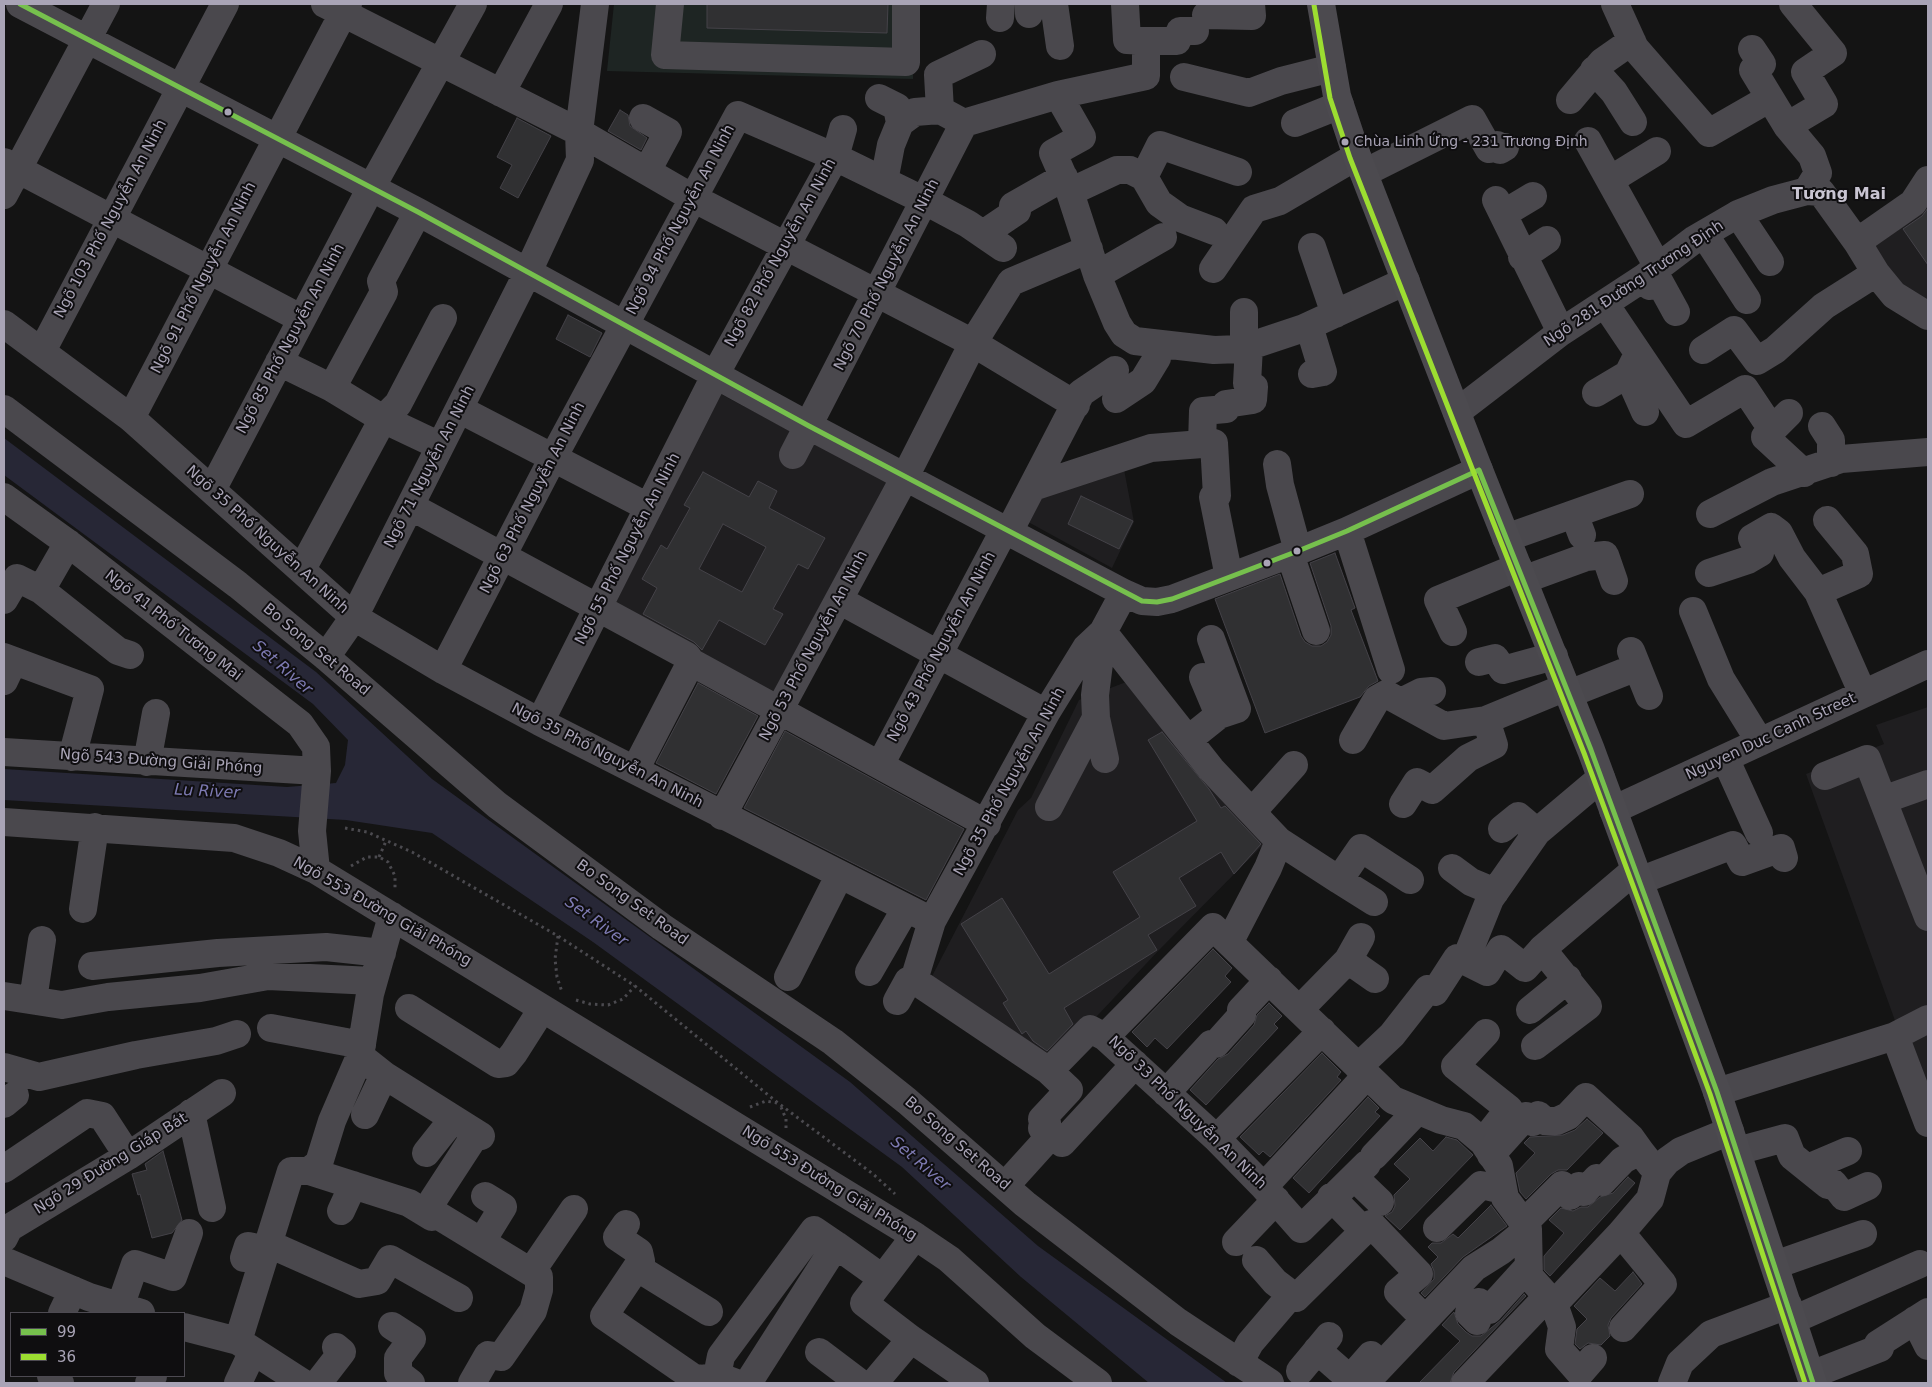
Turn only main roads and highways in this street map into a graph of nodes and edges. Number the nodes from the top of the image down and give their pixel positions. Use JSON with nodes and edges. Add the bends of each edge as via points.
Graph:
{"nodes":[{"id":1,"x":1322,"y":4,"type":"edge"},
{"id":2,"x":1812,"y":1379,"type":"edge"}],
"edges":[{"from":1,"to":2,"type":"main road","via":[[1340,105],[1360,164],[1613,810],[1717,1092]]}]}
